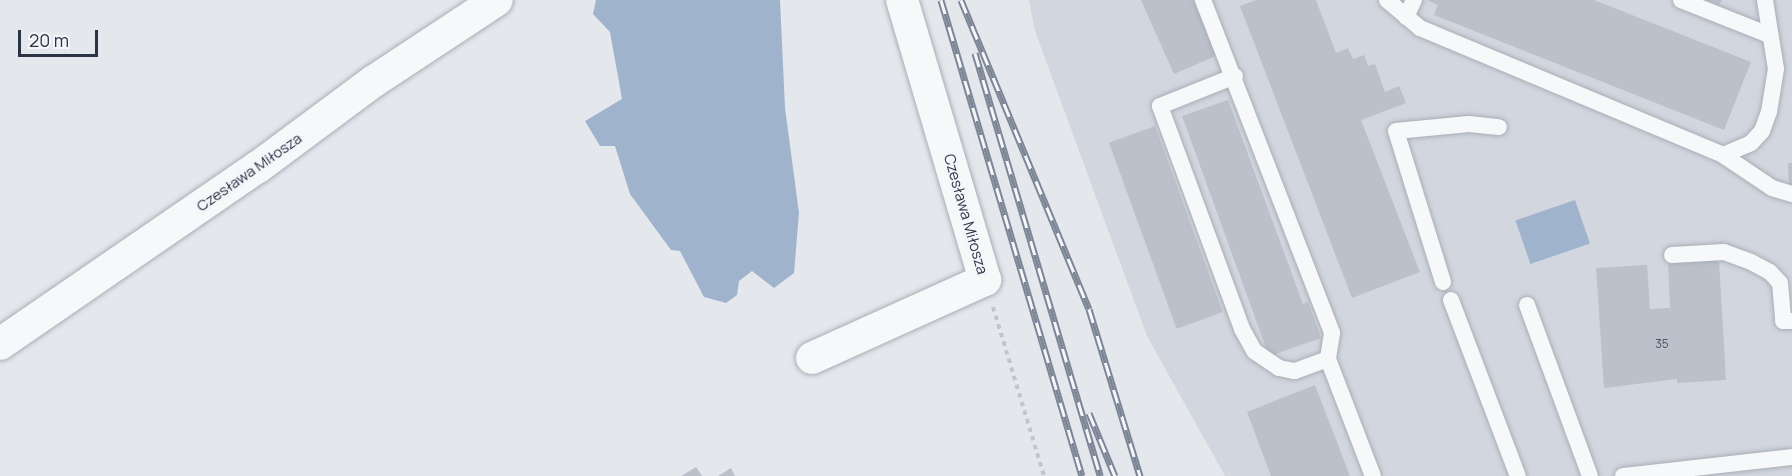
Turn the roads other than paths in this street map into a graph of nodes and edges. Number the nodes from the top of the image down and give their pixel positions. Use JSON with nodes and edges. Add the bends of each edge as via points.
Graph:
{"nodes":[{"id":1,"x":497,"y":0,"type":"edge"},
{"id":2,"x":902,"y":0,"type":"edge"},
{"id":3,"x":1203,"y":0,"type":"edge"},
{"id":4,"x":1387,"y":0,"type":"edge"},
{"id":5,"x":1414,"y":0,"type":"edge"},
{"id":6,"x":1681,"y":0,"type":"edge"},
{"id":7,"x":1765,"y":0,"type":"edge"},
{"id":8,"x":1406,"y":17,"type":"junction"},
{"id":9,"x":1769,"y":35,"type":"junction"},
{"id":10,"x":1235,"y":76,"type":"junction"},
{"id":11,"x":1499,"y":127,"type":"dead end"},
{"id":12,"x":1723,"y":155,"type":"junction"},
{"id":13,"x":1792,"y":194,"type":"edge"},
{"id":14,"x":1672,"y":255,"type":"dead end"},
{"id":15,"x":1443,"y":282,"type":"dead end"},
{"id":16,"x":1451,"y":300,"type":"dead end"},
{"id":17,"x":1527,"y":305,"type":"dead end"},
{"id":18,"x":1792,"y":321,"type":"edge"},
{"id":19,"x":0,"y":344,"type":"edge"},
{"id":20,"x":812,"y":358,"type":"dead end"},
{"id":21,"x":1328,"y":359,"type":"junction"},
{"id":22,"x":1792,"y":458,"type":"edge"},
{"id":23,"x":1373,"y":476,"type":"edge"},
{"id":24,"x":1518,"y":476,"type":"edge"},
{"id":25,"x":1590,"y":476,"type":"edge"},
{"id":26,"x":1623,"y":476,"type":"edge"}],
"edges":[{"from":1,"to":19,"type":"street","name":"Czesława Miłosza","via":[[374,81],[249,174]]},
{"from":2,"to":20,"type":"street","name":"Czesława Miłosza","via":[[985,280]]},
{"from":3,"to":10,"type":"lane"},
{"from":4,"to":8,"type":"lane"},
{"from":5,"to":8,"type":"lane"},
{"from":6,"to":9,"type":"lane"},
{"from":7,"to":9,"type":"lane"},
{"from":8,"to":12,"type":"lane","via":[[1420,28]]},
{"from":9,"to":12,"type":"lane","via":[[1776,69],[1770,112],[1762,131],[1751,143]]},
{"from":10,"to":21,"type":"lane","via":[[1332,333]]},
{"from":10,"to":21,"type":"lane","via":[[1160,106],[1242,329],[1254,351],[1279,368],[1295,371]]},
{"from":11,"to":15,"type":"lane","via":[[1469,124],[1396,131]]},
{"from":12,"to":13,"type":"lane","via":[[1772,188]]},
{"from":14,"to":18,"type":"lane","via":[[1724,252],[1770,272],[1779,284],[1783,321]]},
{"from":16,"to":24,"type":"lane"},
{"from":17,"to":25,"type":"lane"},
{"from":21,"to":23,"type":"lane"},
{"from":22,"to":26,"type":"lane"}]}
